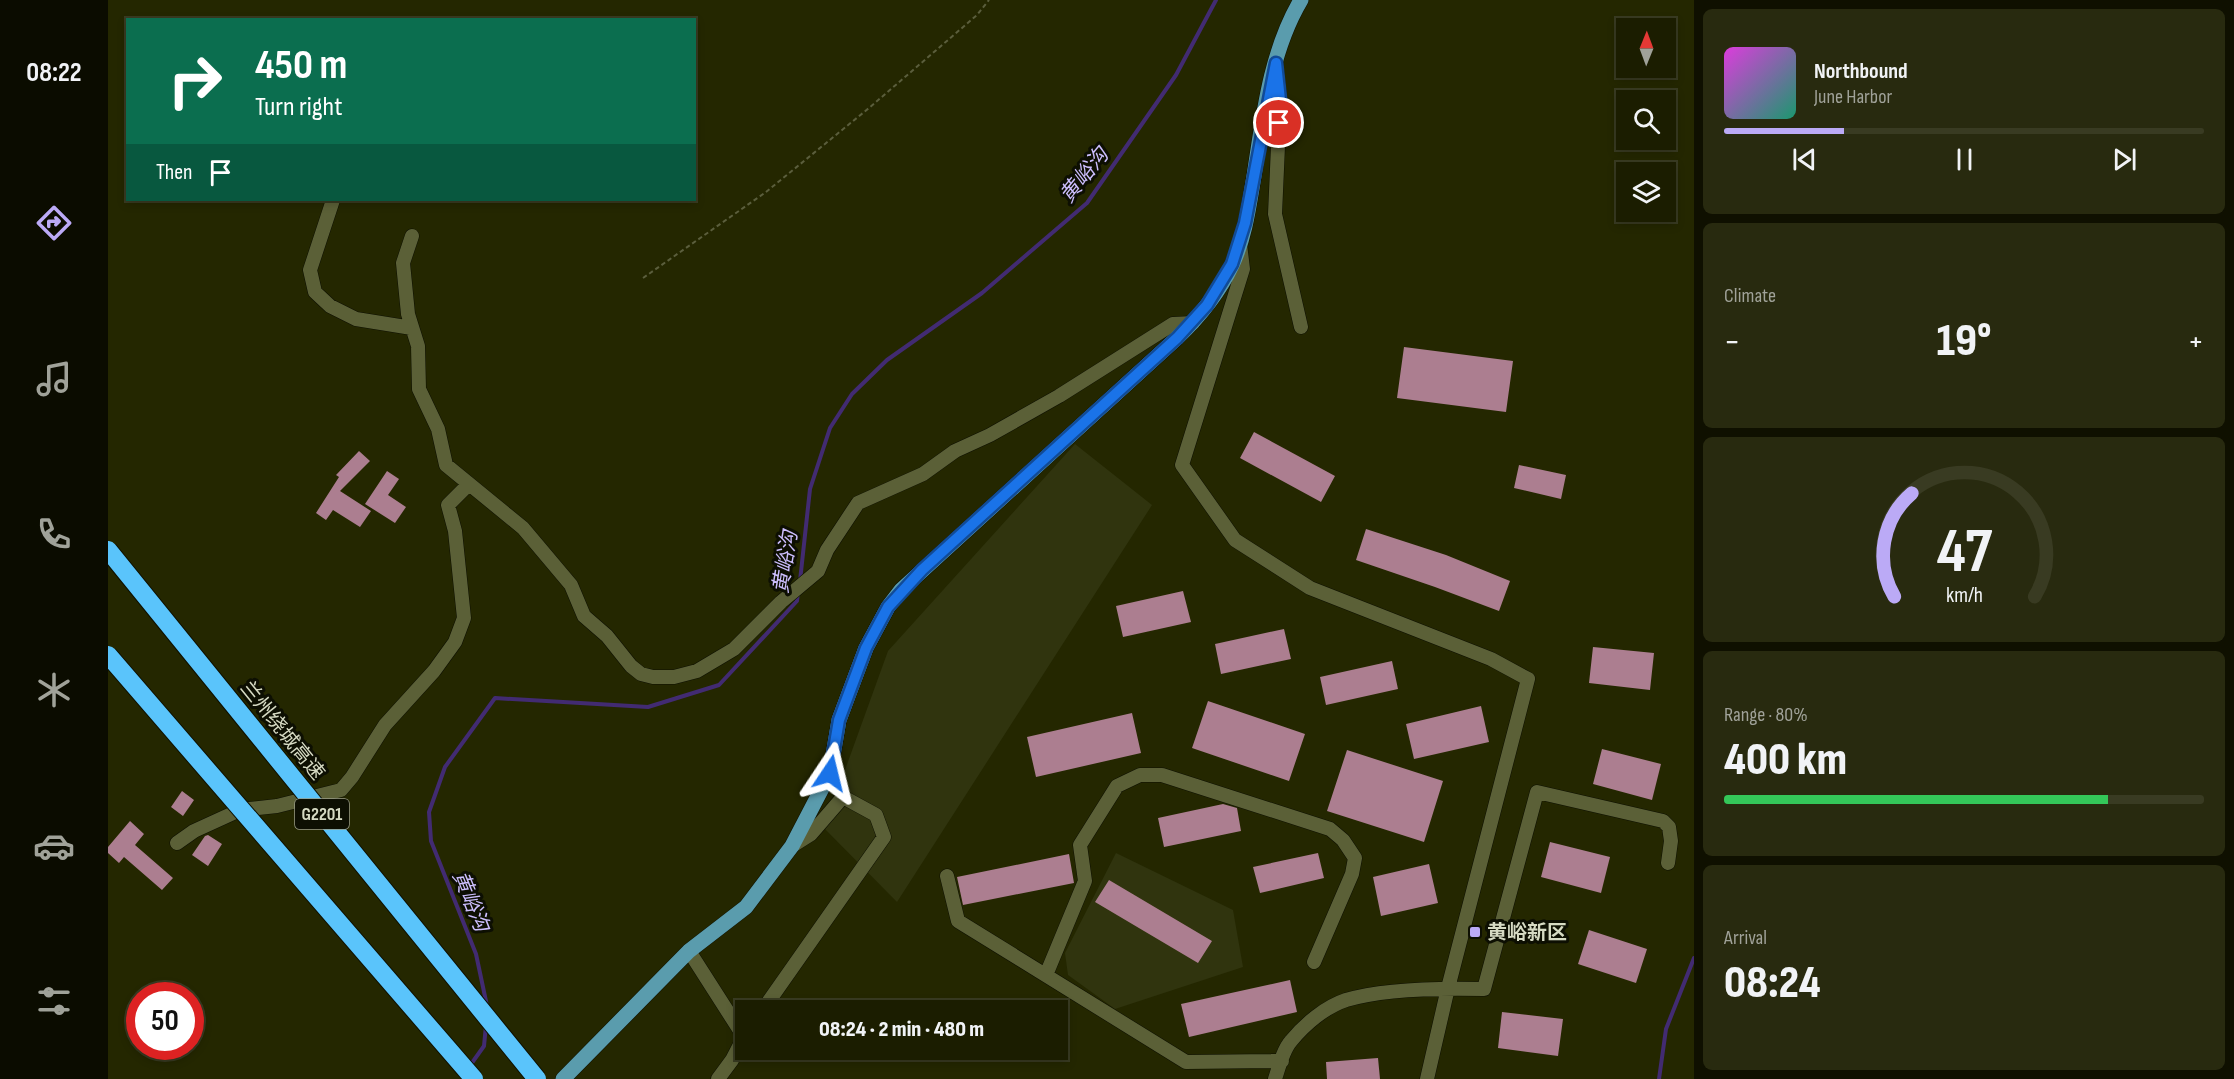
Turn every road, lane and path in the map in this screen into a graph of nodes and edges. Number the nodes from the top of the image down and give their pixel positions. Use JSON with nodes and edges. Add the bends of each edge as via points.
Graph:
{"nodes":[{"id":1,"x":989,"y":0,"type":"edge"},
{"id":2,"x":1301,"y":0,"type":"edge"},
{"id":3,"x":1276,"y":63,"type":"junction"},
{"id":4,"x":333,"y":201,"type":"edge"},
{"id":5,"x":412,"y":236,"type":"dead end"},
{"id":6,"x":1240,"y":242,"type":"junction"},
{"id":7,"x":643,"y":278,"type":"dead end"},
{"id":8,"x":1193,"y":322,"type":"junction"},
{"id":9,"x":1301,"y":327,"type":"dead end"},
{"id":10,"x":412,"y":328,"type":"junction"},
{"id":11,"x":469,"y":484,"type":"junction"},
{"id":12,"x":108,"y":550,"type":"edge"},
{"id":13,"x":108,"y":655,"type":"edge"},
{"id":14,"x":177,"y":843,"type":"dead end"},
{"id":15,"x":792,"y":846,"type":"junction"},
{"id":16,"x":1668,"y":863,"type":"dead end"},
{"id":17,"x":947,"y":876,"type":"dead end"},
{"id":18,"x":689,"y":951,"type":"junction"},
{"id":19,"x":1314,"y":962,"type":"dead end"},
{"id":20,"x":1046,"y":975,"type":"junction"},
{"id":21,"x":1448,"y":988,"type":"junction"},
{"id":22,"x":770,"y":1000,"type":"edge"},
{"id":23,"x":735,"y":1021,"type":"edge"},
{"id":24,"x":735,"y":1054,"type":"edge"},
{"id":25,"x":1282,"y":1061,"type":"junction"},
{"id":26,"x":474,"y":1079,"type":"edge"},
{"id":27,"x":537,"y":1079,"type":"edge"},
{"id":28,"x":563,"y":1079,"type":"edge"},
{"id":29,"x":717,"y":1079,"type":"edge"},
{"id":30,"x":1275,"y":1079,"type":"edge"},
{"id":31,"x":1427,"y":1079,"type":"edge"}],
"edges":[{"from":1,"to":7,"type":"path","via":[[977,15],[869,108],[766,192]]},
{"from":2,"to":3,"type":"main road"},
{"from":3,"to":6,"type":"main road"},
{"from":3,"to":9,"type":"street","via":[[1280,100],[1275,214]]},
{"from":4,"to":10,"type":"street","via":[[310,270],[315,292],[330,306],[356,319]]},
{"from":5,"to":10,"type":"street","via":[[403,263]]},
{"from":6,"to":8,"type":"main road","via":[[1222,284]]},
{"from":6,"to":21,"type":"street","via":[[1243,269],[1182,465],[1235,540],[1310,588],[1491,659],[1528,679]]},
{"from":8,"to":11,"type":"street","via":[[1173,324],[1059,396],[955,451],[923,474],[858,504],[827,550],[818,571],[734,649],[696,671],[674,677],[641,674],[631,666],[607,636],[584,616],[571,585],[524,528]]},
{"from":8,"to":15,"type":"main road","via":[[922,570],[888,607],[866,648],[839,720],[830,773]]},
{"from":10,"to":11,"type":"street","via":[[418,346],[418,389],[438,429],[446,465]]},
{"from":11,"to":14,"type":"street","via":[[448,505],[455,531],[464,618],[455,642],[385,725],[352,777],[341,790],[277,806],[240,810]]},
{"from":12,"to":27,"type":"highway","name":"兰州绕城高速","number":"G2201","bridge":true},
{"from":13,"to":26,"type":"highway","number":"G2201","bridge":true},
{"from":15,"to":18,"type":"main road","via":[[746,907]]},
{"from":15,"to":22,"type":"street","via":[[811,834],[843,797],[876,815],[884,837]]},
{"from":16,"to":21,"type":"street","via":[[1671,841],[1669,826],[1663,821],[1537,792],[1484,989]]},
{"from":17,"to":20,"type":"street","via":[[958,921]]},
{"from":18,"to":23,"type":"street"},
{"from":18,"to":28,"type":"main road"},
{"from":19,"to":20,"type":"street","via":[[1352,874],[1355,858],[1343,840],[1330,829],[1162,775],[1140,775],[1117,786],[1080,845],[1085,881]]},
{"from":20,"to":25,"type":"street","via":[[1186,1062]]},
{"from":21,"to":25,"type":"street","via":[[1345,1001],[1314,1017],[1289,1042]]},
{"from":21,"to":31,"type":"street"},
{"from":24,"to":29,"type":"street"},
{"from":25,"to":30,"type":"street"}]}
